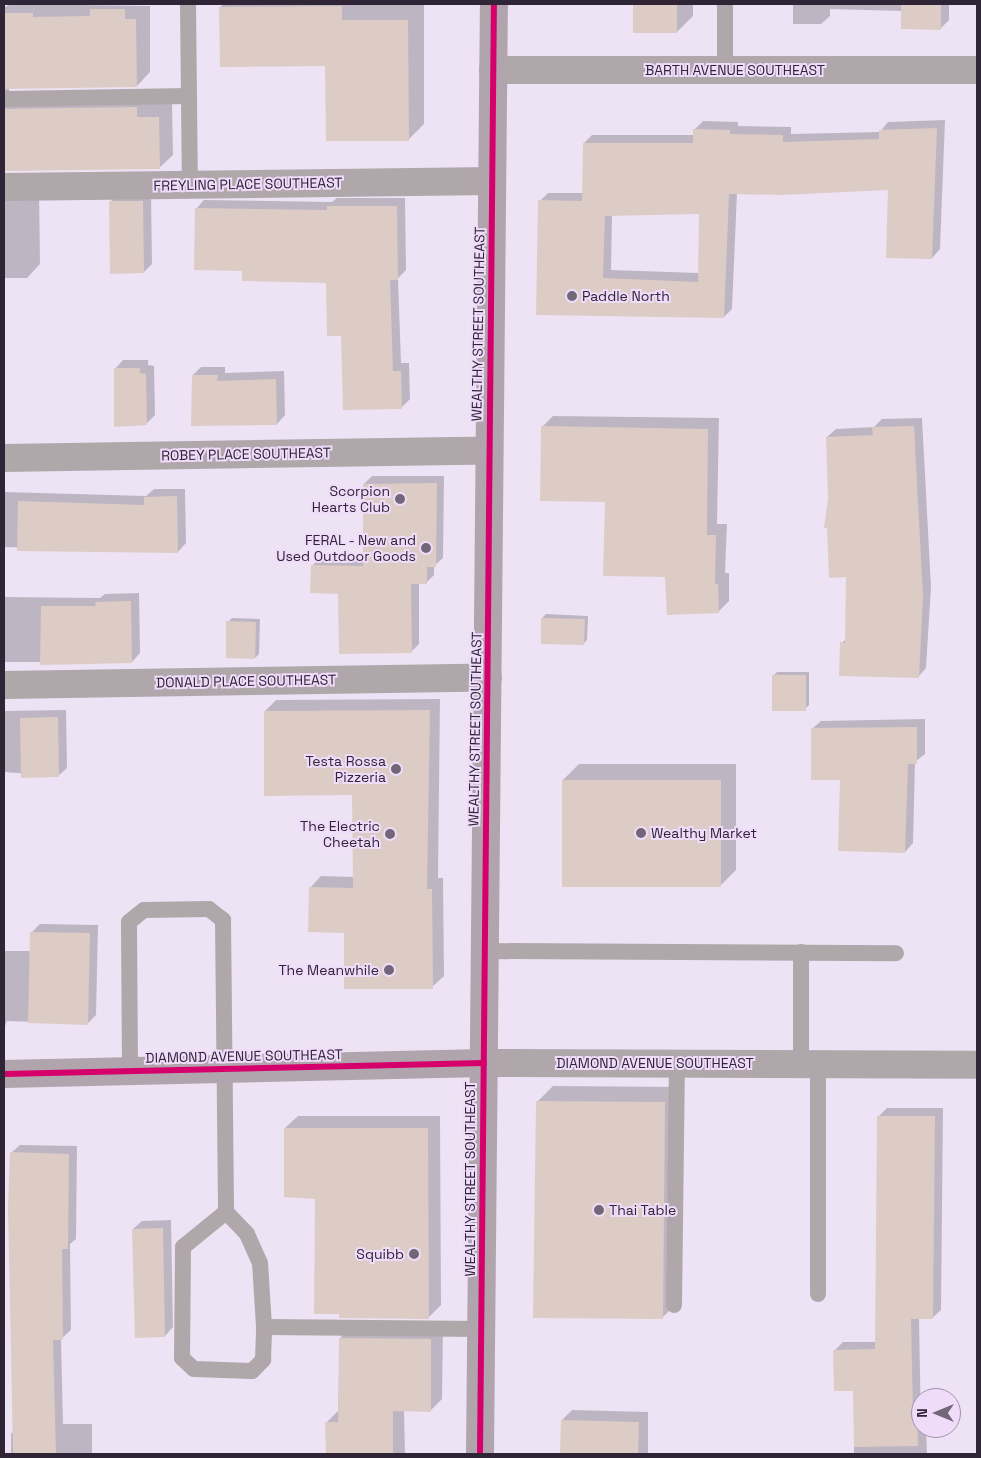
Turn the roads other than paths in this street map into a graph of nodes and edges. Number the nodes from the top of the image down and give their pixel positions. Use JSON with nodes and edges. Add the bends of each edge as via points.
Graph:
{"nodes":[{"id":1,"x":188,"y":4,"type":"edge"},
{"id":2,"x":494,"y":4,"type":"edge"},
{"id":3,"x":725,"y":4,"type":"edge"},
{"id":4,"x":493,"y":70,"type":"junction"},
{"id":5,"x":725,"y":70,"type":"junction"},
{"id":6,"x":977,"y":70,"type":"edge"},
{"id":7,"x":189,"y":96,"type":"junction"},
{"id":8,"x":4,"y":99,"type":"edge"},
{"id":9,"x":492,"y":181,"type":"junction"},
{"id":10,"x":190,"y":185,"type":"junction"},
{"id":11,"x":4,"y":187,"type":"edge"},
{"id":12,"x":489,"y":450,"type":"junction"},
{"id":13,"x":4,"y":458,"type":"edge"},
{"id":14,"x":488,"y":677,"type":"junction"},
{"id":15,"x":4,"y":684,"type":"edge"},
{"id":16,"x":485,"y":951,"type":"junction"},
{"id":17,"x":802,"y":952,"type":"junction"},
{"id":18,"x":896,"y":953,"type":"dead end"},
{"id":19,"x":676,"y":1062,"type":"junction"},
{"id":20,"x":484,"y":1063,"type":"junction"},
{"id":21,"x":810,"y":1064,"type":"junction"},
{"id":22,"x":977,"y":1065,"type":"edge"},
{"id":23,"x":224,"y":1069,"type":"junction"},
{"id":24,"x":130,"y":1070,"type":"junction"},
{"id":25,"x":4,"y":1074,"type":"edge"},
{"id":26,"x":226,"y":1212,"type":"junction"},
{"id":27,"x":818,"y":1294,"type":"dead end"},
{"id":28,"x":674,"y":1305,"type":"dead end"},
{"id":29,"x":264,"y":1327,"type":"junction"},
{"id":30,"x":482,"y":1329,"type":"junction"},
{"id":31,"x":480,"y":1454,"type":"edge"}],
"edges":[{"from":1,"to":7,"type":"lane"},
{"from":2,"to":4,"type":"main road","name":"WEALTHY STREET SOUTHEAST"},
{"from":3,"to":5,"type":"lane"},
{"from":4,"to":5,"type":"street","name":"BARTH AVENUE SOUTHEAST"},
{"from":4,"to":9,"type":"main road","name":"WEALTHY STREET SOUTHEAST"},
{"from":5,"to":6,"type":"street","name":"BARTH AVENUE SOUTHEAST"},
{"from":7,"to":8,"type":"lane"},
{"from":7,"to":10,"type":"lane"},
{"from":9,"to":10,"type":"street","name":"FREYLING PLACE SOUTHEAST"},
{"from":9,"to":12,"type":"main road","name":"WEALTHY STREET SOUTHEAST"},
{"from":10,"to":11,"type":"street","name":"FREYLING PLACE SOUTHEAST"},
{"from":12,"to":13,"type":"street","name":"ROBEY PLACE SOUTHEAST"},
{"from":12,"to":14,"type":"main road","name":"WEALTHY STREET SOUTHEAST"},
{"from":14,"to":15,"type":"street","name":"DONALD PLACE SOUTHEAST"},
{"from":14,"to":16,"type":"main road","name":"WEALTHY STREET SOUTHEAST"},
{"from":16,"to":17,"type":"lane"},
{"from":16,"to":20,"type":"main road","name":"WEALTHY STREET SOUTHEAST"},
{"from":17,"to":18,"type":"lane"},
{"from":17,"to":21,"type":"lane"},
{"from":19,"to":20,"type":"street","name":"DIAMOND AVENUE SOUTHEAST"},
{"from":19,"to":21,"type":"street","name":"DIAMOND AVENUE SOUTHEAST"},
{"from":19,"to":28,"type":"lane"},
{"from":20,"to":23,"type":"main road","name":"DIAMOND AVENUE SOUTHEAST"},
{"from":20,"to":30,"type":"main road","name":"WEALTHY STREET SOUTHEAST"},
{"from":21,"to":22,"type":"street","name":"DIAMOND AVENUE SOUTHEAST"},
{"from":21,"to":27,"type":"lane"},
{"from":23,"to":24,"type":"main road","name":"DIAMOND AVENUE SOUTHEAST"},
{"from":23,"to":24,"type":"lane","via":[[223,920],[209,909],[144,910],[129,922]]},
{"from":23,"to":26,"type":"lane"},
{"from":24,"to":25,"type":"main road","name":"DIAMOND AVENUE SOUTHEAST"},
{"from":26,"to":29,"type":"lane","via":[[247,1234],[260,1263]]},
{"from":26,"to":29,"type":"lane","via":[[183,1247],[182,1358],[194,1369],[252,1371],[263,1360]]},
{"from":29,"to":30,"type":"lane"},
{"from":30,"to":31,"type":"main road","name":"WEALTHY STREET SOUTHEAST"}]}
